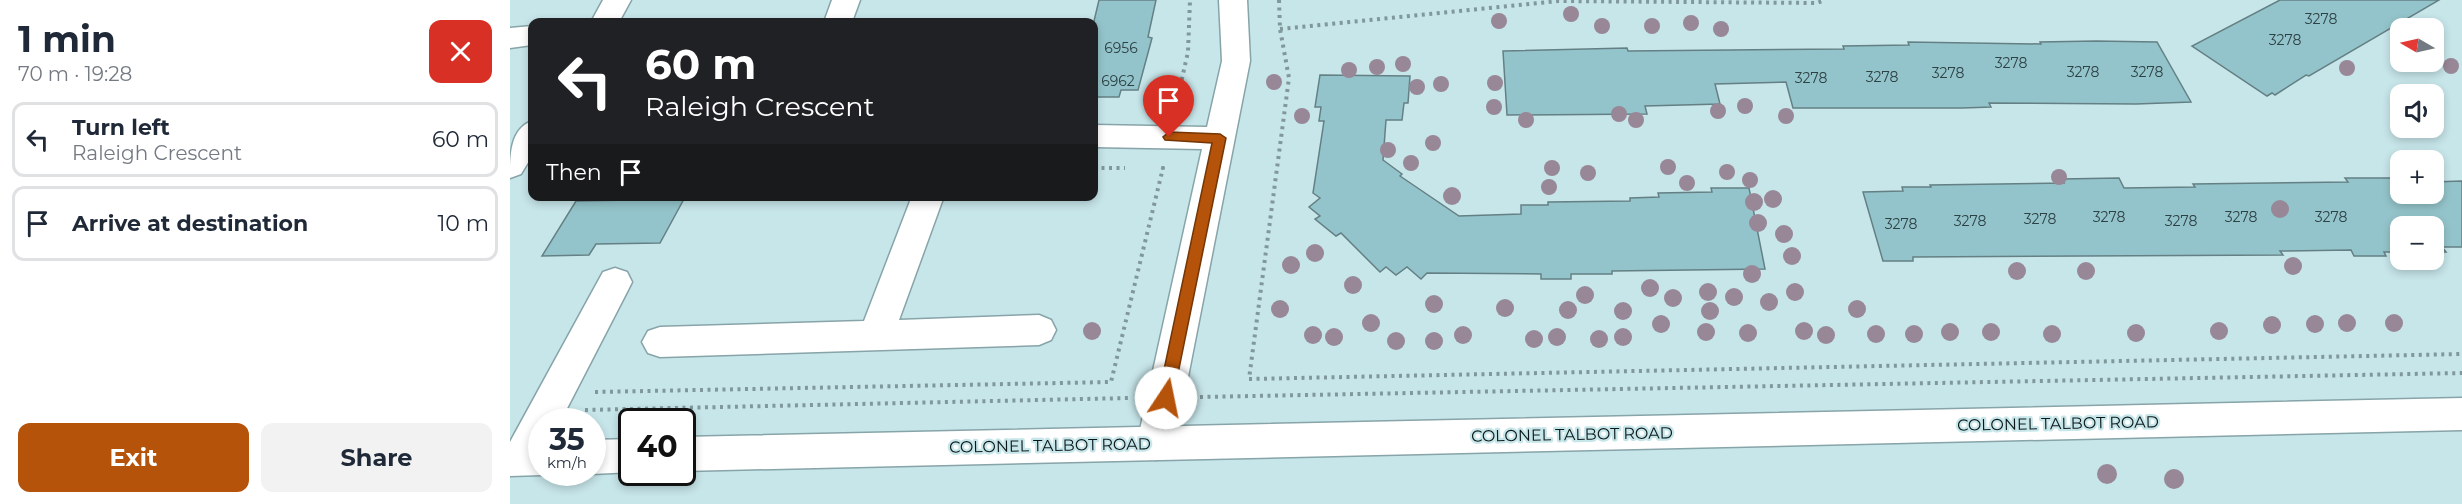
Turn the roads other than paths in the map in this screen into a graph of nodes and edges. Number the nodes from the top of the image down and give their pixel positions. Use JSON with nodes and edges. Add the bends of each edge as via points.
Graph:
{"nodes":[{"id":1,"x":617,"y":0,"type":"edge"},
{"id":2,"x":846,"y":0,"type":"edge"},
{"id":3,"x":1233,"y":0,"type":"edge"},
{"id":4,"x":607,"y":18,"type":"edge"},
{"id":5,"x":839,"y":18,"type":"edge"},
{"id":6,"x":528,"y":36,"type":"edge"},
{"id":7,"x":510,"y":38,"type":"edge"},
{"id":8,"x":1098,"y":136,"type":"edge"},
{"id":9,"x":528,"y":138,"type":"edge"},
{"id":10,"x":1220,"y":138,"type":"junction"},
{"id":11,"x":510,"y":166,"type":"edge"},
{"id":12,"x":926,"y":201,"type":"edge"},
{"id":13,"x":615,"y":282,"type":"dead end"},
{"id":14,"x":1039,"y":330,"type":"dead end"},
{"id":15,"x":877,"y":333,"type":"junction"},
{"id":16,"x":660,"y":342,"type":"dead end"},
{"id":17,"x":2462,"y":414,"type":"edge"},
{"id":18,"x":1156,"y":443,"type":"junction"},
{"id":19,"x":696,"y":454,"type":"edge"},
{"id":20,"x":524,"y":458,"type":"edge"}],
"edges":[{"from":1,"to":4,"type":"main road"},
{"from":2,"to":5,"type":"main road"},
{"from":3,"to":10,"type":"main road","via":[[1236,61]]},
{"from":6,"to":7,"type":"main road"},
{"from":8,"to":10,"type":"main road"},
{"from":9,"to":11,"type":"main road"},
{"from":10,"to":18,"type":"main road"},
{"from":12,"to":15,"type":"main road"},
{"from":13,"to":20,"type":"main road"},
{"from":14,"to":15,"type":"main road"},
{"from":15,"to":16,"type":"main road"},
{"from":17,"to":18,"type":"main road","name":"COLONEL TALBOT ROAD"},
{"from":18,"to":19,"type":"main road","name":"COLONEL TALBOT ROAD"}]}
